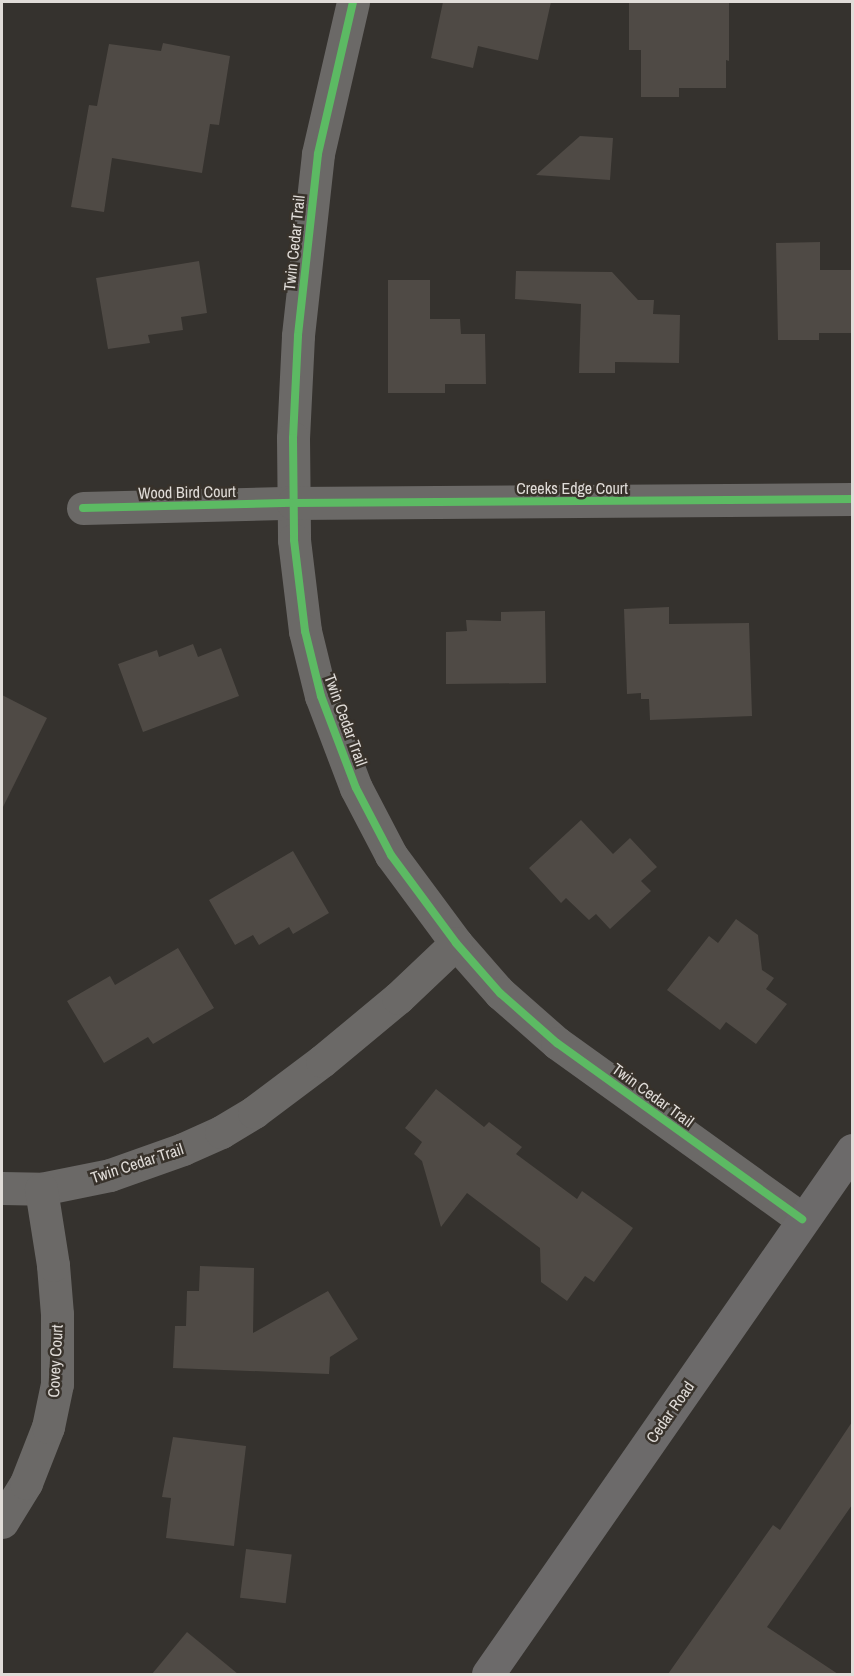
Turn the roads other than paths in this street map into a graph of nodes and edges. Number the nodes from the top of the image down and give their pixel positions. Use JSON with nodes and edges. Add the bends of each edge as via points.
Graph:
{"nodes":[{"id":1,"x":353,"y":2,"type":"edge"},
{"id":2,"x":852,"y":499,"type":"edge"},
{"id":3,"x":293,"y":503,"type":"junction"},
{"id":4,"x":83,"y":508,"type":"dead end"},
{"id":5,"x":456,"y":943,"type":"junction"},
{"id":6,"x":852,"y":1150,"type":"edge"},
{"id":7,"x":2,"y":1188,"type":"edge"},
{"id":8,"x":41,"y":1189,"type":"junction"},
{"id":9,"x":802,"y":1219,"type":"junction"},
{"id":10,"x":2,"y":1522,"type":"edge"},
{"id":11,"x":488,"y":1674,"type":"edge"}],
"edges":[{"from":1,"to":3,"type":"street","name":"Twin Cedar Trail","via":[[318,154],[308,237],[298,348]]},
{"from":2,"to":3,"type":"street","name":"Creeks Edge Court"},
{"from":3,"to":4,"type":"street","name":"Wood Bird Court"},
{"from":3,"to":5,"type":"street","name":"Twin Cedar Trail","via":[[305,631],[321,696],[356,788],[391,855]]},
{"from":5,"to":8,"type":"street","name":"Twin Cedar Trail","via":[[322,1061],[246,1117],[183,1149],[110,1175]]},
{"from":5,"to":9,"type":"street","name":"Twin Cedar Trail","via":[[500,993],[556,1043]]},
{"from":6,"to":9,"type":"street","name":"Cedar Road"},
{"from":7,"to":8,"type":"street","name":"Twin Cedar Trail"},
{"from":8,"to":10,"type":"street","name":"Covey Court","via":[[53,1265],[57,1384],[48,1427],[26,1483]]},
{"from":9,"to":11,"type":"street","name":"Cedar Road"}]}
